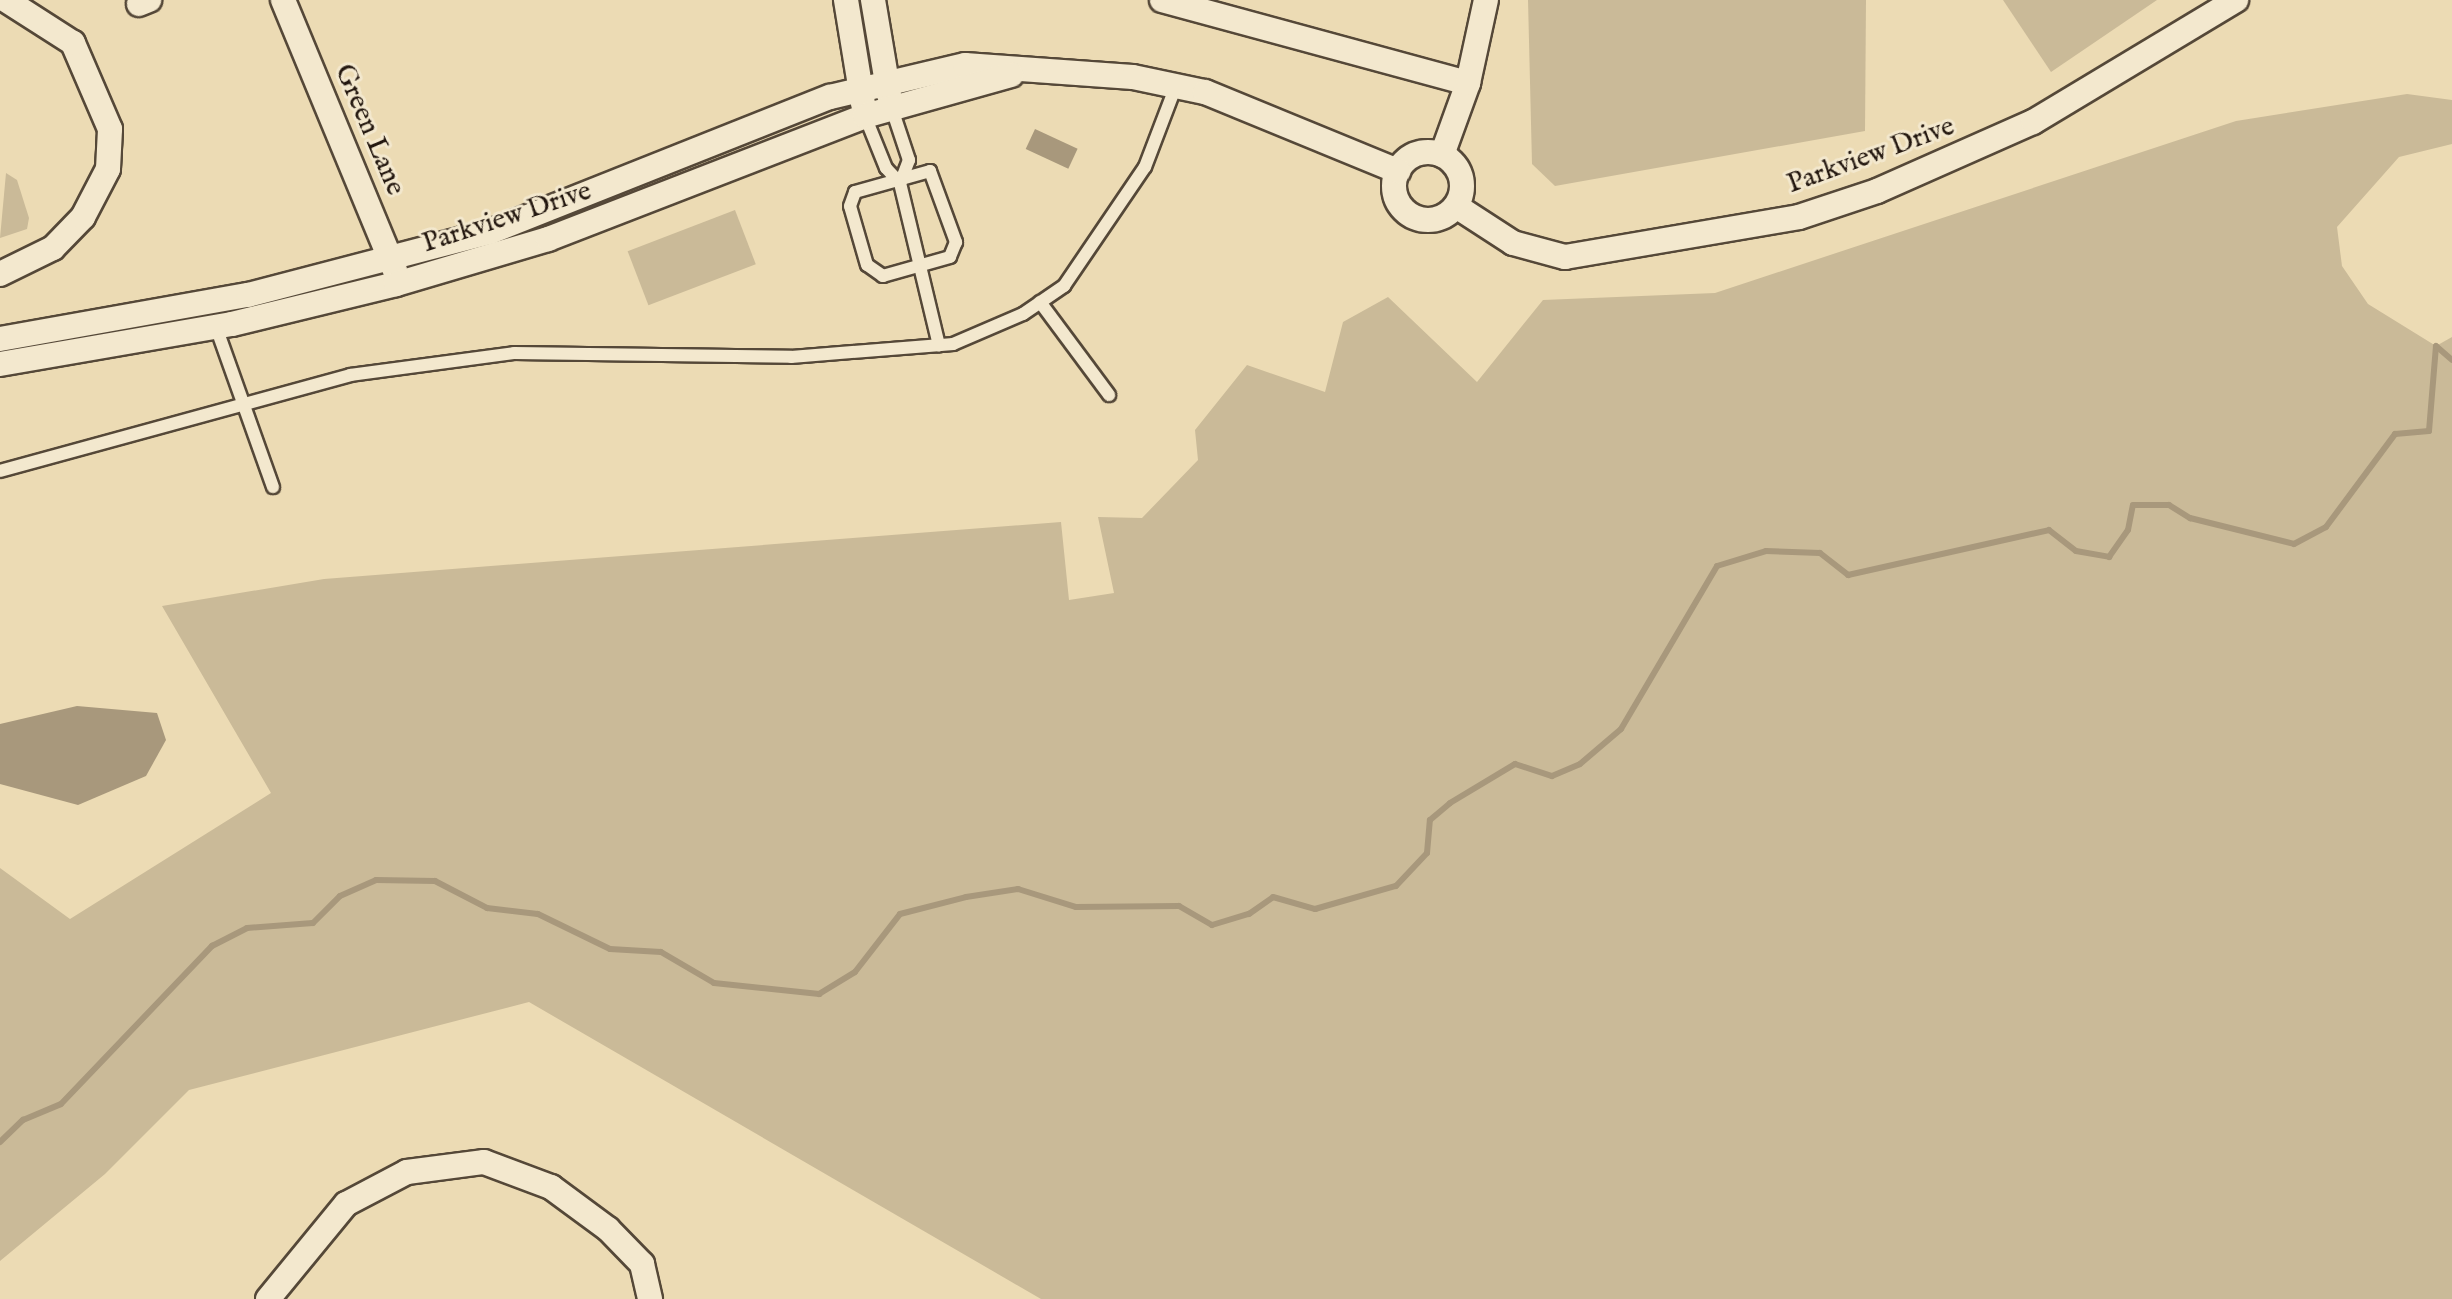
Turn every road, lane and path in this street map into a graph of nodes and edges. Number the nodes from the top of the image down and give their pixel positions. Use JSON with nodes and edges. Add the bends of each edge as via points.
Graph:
{"nodes":[{"id":1,"x":6,"y":0,"type":"edge"},
{"id":2,"x":283,"y":0,"type":"edge"},
{"id":3,"x":846,"y":0,"type":"edge"},
{"id":4,"x":873,"y":0,"type":"edge"},
{"id":5,"x":1162,"y":0,"type":"edge"},
{"id":6,"x":1486,"y":0,"type":"edge"},
{"id":7,"x":2236,"y":0,"type":"edge"},
{"id":8,"x":1017,"y":73,"type":"junction"},
{"id":9,"x":886,"y":81,"type":"junction"},
{"id":10,"x":1468,"y":83,"type":"junction"},
{"id":11,"x":1176,"y":86,"type":"junction"},
{"id":12,"x":861,"y":88,"type":"junction"},
{"id":13,"x":892,"y":109,"type":"junction"},
{"id":14,"x":865,"y":116,"type":"junction"},
{"id":15,"x":1442,"y":155,"type":"junction"},
{"id":16,"x":1398,"y":171,"type":"junction"},
{"id":17,"x":900,"y":183,"type":"junction"},
{"id":18,"x":1456,"y":206,"type":"junction"},
{"id":19,"x":391,"y":259,"type":"junction"},
{"id":20,"x":923,"y":269,"type":"junction"},
{"id":21,"x":0,"y":274,"type":"edge"},
{"id":22,"x":400,"y":283,"type":"junction"},
{"id":23,"x":210,"y":301,"type":"junction"},
{"id":24,"x":1040,"y":302,"type":"junction"},
{"id":25,"x":216,"y":327,"type":"junction"},
{"id":26,"x":0,"y":339,"type":"edge"},
{"id":27,"x":939,"y":345,"type":"junction"},
{"id":28,"x":0,"y":364,"type":"edge"},
{"id":29,"x":1109,"y":395,"type":"dead end"},
{"id":30,"x":238,"y":402,"type":"junction"},
{"id":31,"x":0,"y":471,"type":"edge"},
{"id":32,"x":273,"y":487,"type":"dead end"},
{"id":33,"x":268,"y":1299,"type":"edge"},
{"id":34,"x":650,"y":1299,"type":"edge"}],
"edges":[{"from":1,"to":21,"type":"street","via":[[73,43],[110,129],[108,169],[83,217],[53,248]]},
{"from":2,"to":19,"type":"street","name":"Green Lane"},
{"from":3,"to":12,"type":"street"},
{"from":4,"to":9,"type":"street"},
{"from":5,"to":10,"type":"street"},
{"from":6,"to":10,"type":"street"},
{"from":7,"to":18,"type":"street","name":"Parkview Drive","via":[[2033,122],[1877,191],[1799,217],[1565,257],[1513,243]]},
{"from":8,"to":9,"type":"street","name":"Parkview Drive","via":[[965,65]]},
{"from":8,"to":11,"type":"street","name":"Parkview Drive","via":[[1091,73]]},
{"from":8,"to":13,"type":"street","name":"Parkview Drive"},
{"from":9,"to":12,"type":"street","name":"Parkview Drive"},
{"from":9,"to":13,"type":"street"},
{"from":10,"to":15,"type":"street"},
{"from":11,"to":16,"type":"street","name":"Parkview Drive","via":[[1258,110]]},
{"from":11,"to":24,"type":"lane","via":[[1145,167],[1064,286]]},
{"from":12,"to":14,"type":"street"},
{"from":12,"to":19,"type":"street","name":"Parkview Drive","via":[[592,197]]},
{"from":13,"to":14,"type":"street","name":"Parkview Drive"},
{"from":13,"to":17,"type":"lane","via":[[909,160]]},
{"from":14,"to":17,"type":"lane","via":[[886,168]]},
{"from":14,"to":22,"type":"street","name":"Parkview Drive","via":[[548,239]]},
{"from":15,"to":16,"type":"street","via":[[1420,153]]},
{"from":15,"to":18,"type":"street","via":[[1460,173]]},
{"from":16,"to":18,"type":"street","via":[[1398,201],[1414,216],[1438,218]]},
{"from":17,"to":20,"type":"lane"},
{"from":17,"to":20,"type":"lane","via":[[930,171],[956,242],[950,257]]},
{"from":17,"to":20,"type":"lane","via":[[855,192],[850,206],[867,265],[883,276]]},
{"from":19,"to":22,"type":"street","name":"Green Lane"},
{"from":19,"to":23,"type":"street","name":"Parkview Drive"},
{"from":20,"to":27,"type":"lane"},
{"from":22,"to":25,"type":"street","name":"Parkview Drive"},
{"from":23,"to":25,"type":"street"},
{"from":23,"to":26,"type":"street","name":"Parkview Drive"},
{"from":24,"to":27,"type":"lane"},
{"from":24,"to":29,"type":"lane"},
{"from":25,"to":28,"type":"street","name":"Parkview Drive"},
{"from":25,"to":30,"type":"lane"},
{"from":27,"to":30,"type":"lane","via":[[791,357],[514,353],[350,375]]},
{"from":30,"to":31,"type":"lane"},
{"from":30,"to":32,"type":"lane"},
{"from":33,"to":34,"type":"street","via":[[346,1204],[407,1172],[484,1162],[551,1187],[608,1229],[642,1264]]}]}
